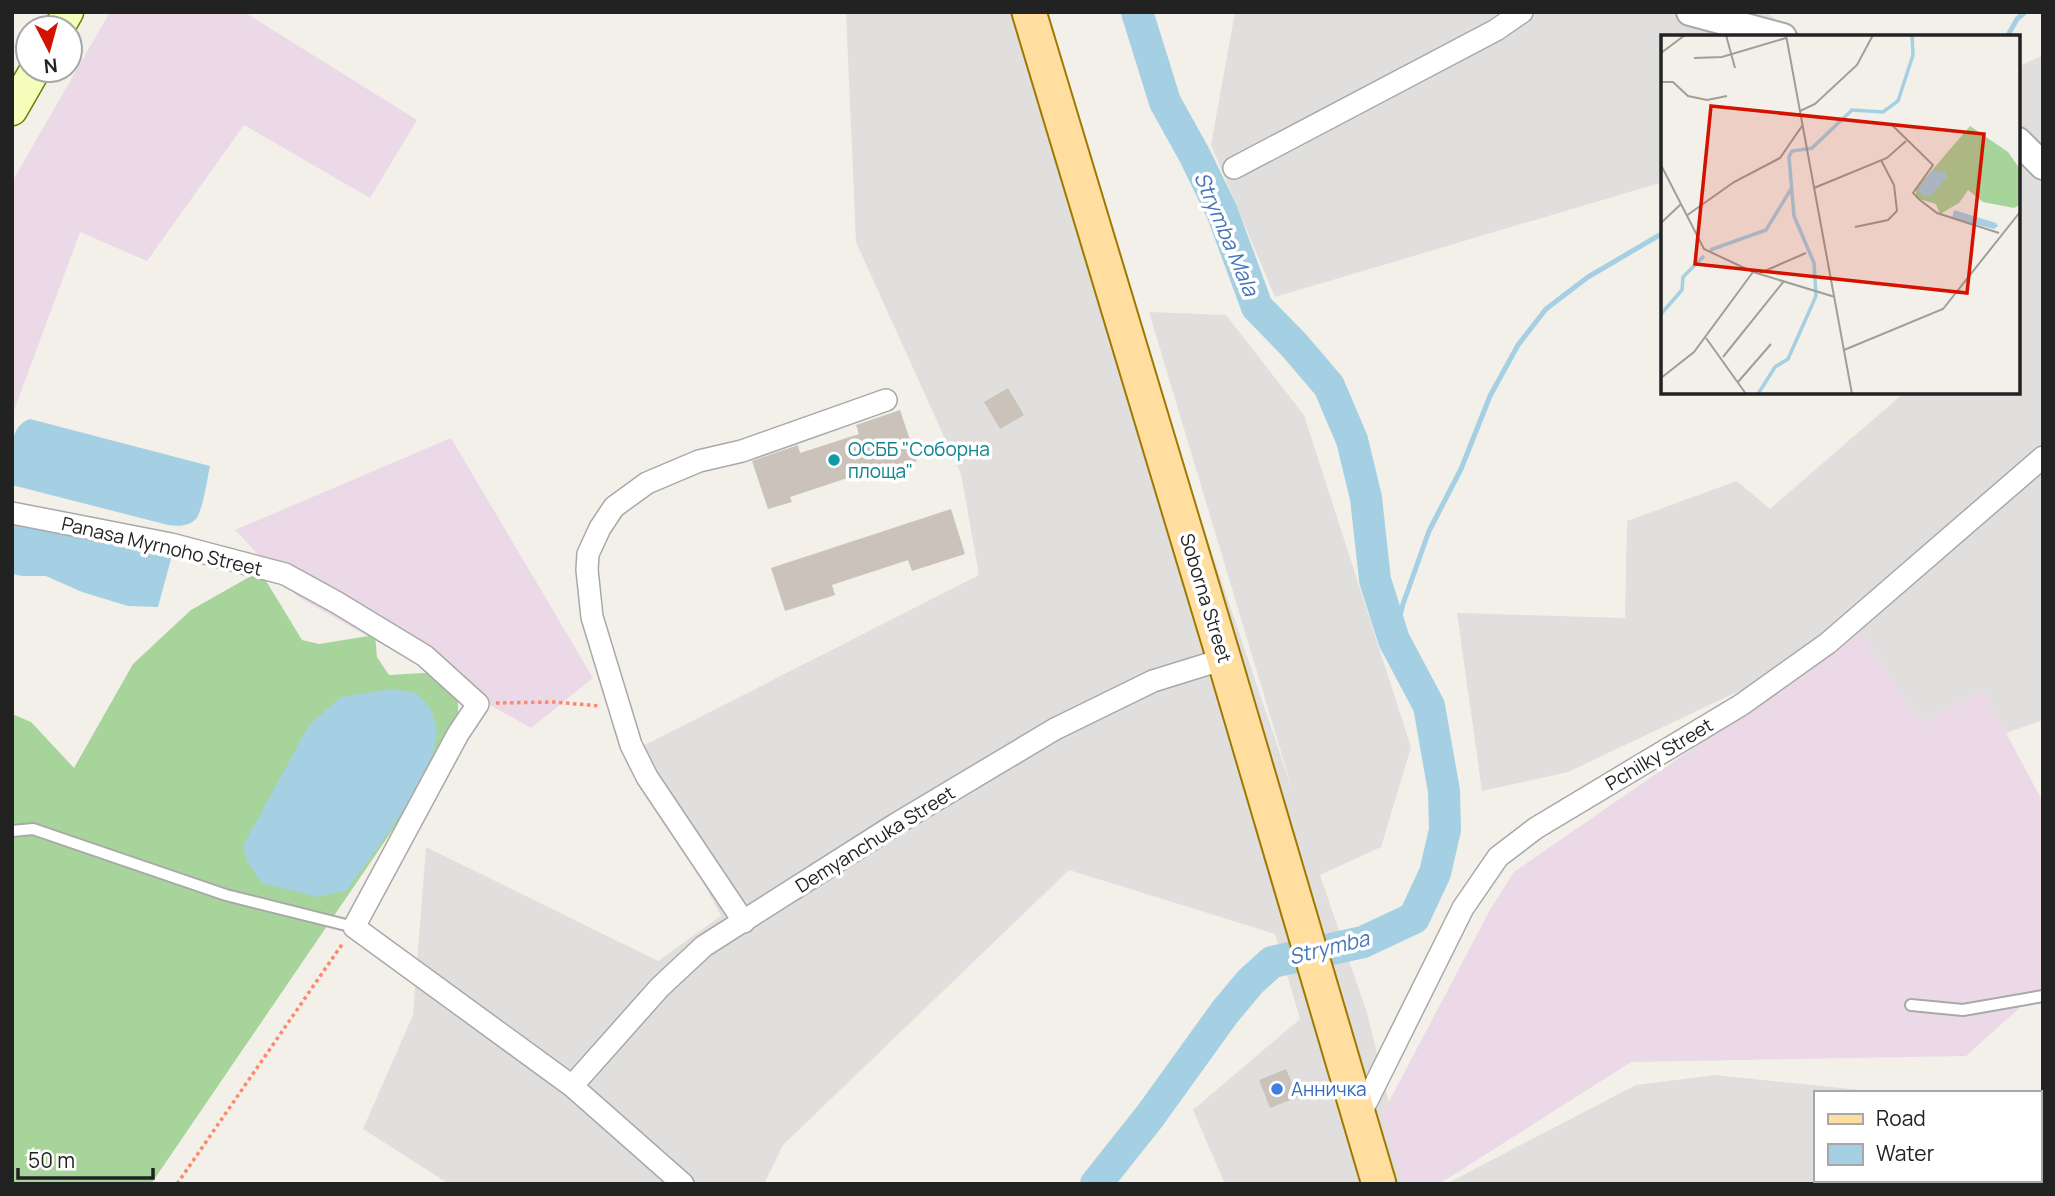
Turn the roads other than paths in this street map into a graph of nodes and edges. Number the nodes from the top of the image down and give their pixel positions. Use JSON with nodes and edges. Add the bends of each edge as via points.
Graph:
{"nodes":[{"id":1,"x":1029,"y":12,"type":"edge"},
{"id":2,"x":1522,"y":12,"type":"edge"},
{"id":3,"x":1689,"y":12,"type":"edge"},
{"id":4,"x":1775,"y":35,"type":"edge"},
{"id":5,"x":27,"y":84,"type":"edge"},
{"id":6,"x":12,"y":110,"type":"edge"},
{"id":7,"x":2020,"y":143,"type":"edge"},
{"id":8,"x":2043,"y":166,"type":"edge"},
{"id":9,"x":1234,"y":168,"type":"dead end"},
{"id":10,"x":886,"y":400,"type":"dead end"},
{"id":11,"x":2043,"y":457,"type":"edge"},
{"id":12,"x":12,"y":513,"type":"edge"},
{"id":13,"x":1224,"y":659,"type":"junction"},
{"id":14,"x":12,"y":831,"type":"edge"},
{"id":15,"x":744,"y":922,"type":"junction"},
{"id":16,"x":354,"y":927,"type":"junction"},
{"id":17,"x":2043,"y":996,"type":"edge"},
{"id":18,"x":1911,"y":1005,"type":"dead end"},
{"id":19,"x":572,"y":1086,"type":"junction"},
{"id":20,"x":1359,"y":1117,"type":"junction"},
{"id":21,"x":683,"y":1184,"type":"edge"},
{"id":22,"x":1379,"y":1184,"type":"edge"}],
"edges":[{"from":1,"to":13,"type":"main road","name":"Soborna Street"},
{"from":2,"to":9,"type":"street"},
{"from":3,"to":4,"type":"street"},
{"from":5,"to":6,"type":"main road"},
{"from":7,"to":8,"type":"street"},
{"from":10,"to":15,"type":"street","via":[[742,451],[699,461],[647,483],[614,507],[588,554],[592,617],[631,746]]},
{"from":11,"to":20,"type":"street","name":"Pchilky Street","via":[[1828,642],[1741,705],[1536,828],[1498,857],[1464,908]]},
{"from":12,"to":16,"type":"street","name":"Panasa Myrnoho Street","via":[[171,544],[285,574],[425,656],[478,704]]},
{"from":13,"to":15,"type":"street","name":"Demyanchuka Street","via":[[1153,681],[1055,729]]},
{"from":13,"to":20,"type":"main road","name":"Soborna Street"},
{"from":14,"to":16,"type":"lane","via":[[33,829],[226,895]]},
{"from":15,"to":19,"type":"street","name":"Demyanchuka Street","via":[[704,946],[660,987]]},
{"from":16,"to":19,"type":"street"},
{"from":17,"to":18,"type":"lane","via":[[1963,1010]]},
{"from":19,"to":21,"type":"street"},
{"from":20,"to":22,"type":"main road","name":"Soborna Street"}]}
